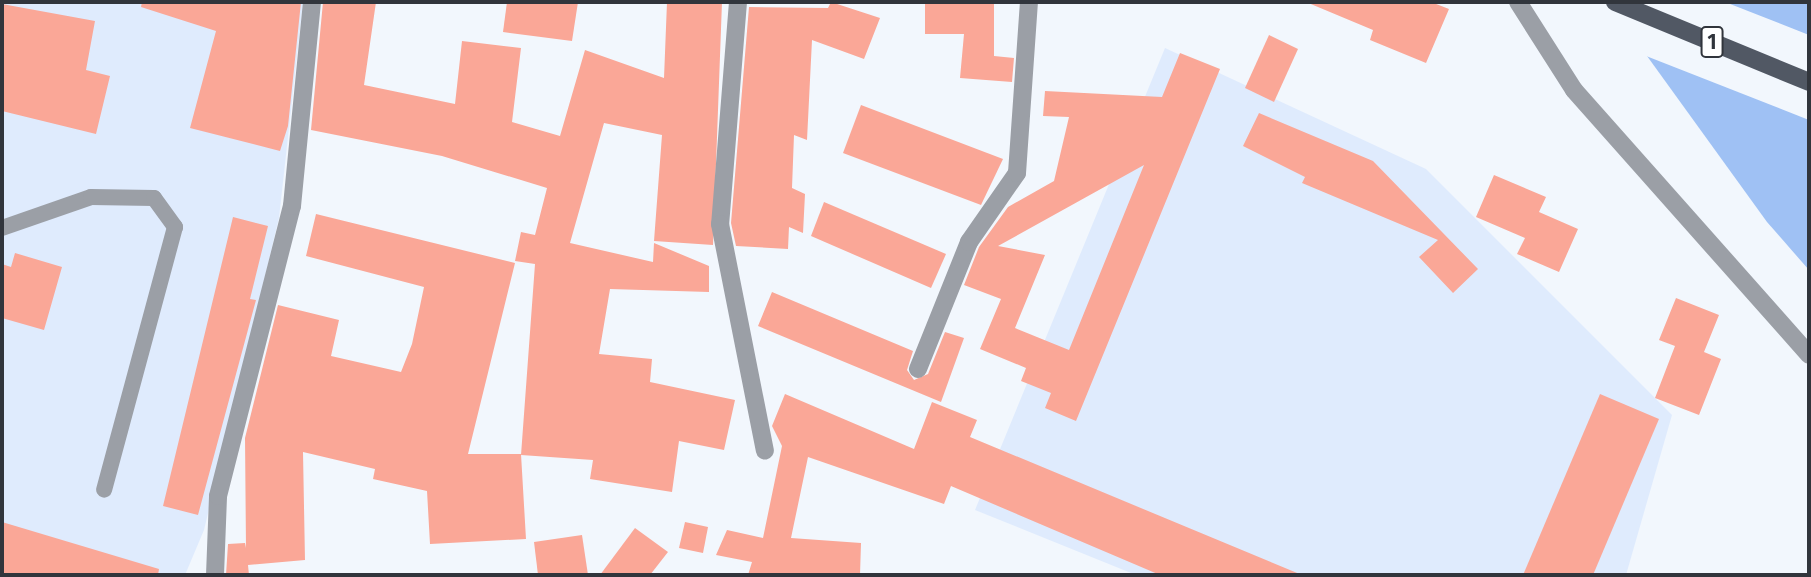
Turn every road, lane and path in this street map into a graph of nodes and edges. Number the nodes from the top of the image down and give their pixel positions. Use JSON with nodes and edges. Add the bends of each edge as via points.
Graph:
{"nodes":[{"id":1,"x":312,"y":2,"type":"edge"},
{"id":2,"x":738,"y":2,"type":"edge"},
{"id":3,"x":1029,"y":2,"type":"edge"},
{"id":4,"x":1518,"y":2,"type":"edge"},
{"id":5,"x":1615,"y":2,"type":"edge"},
{"id":6,"x":1809,"y":82,"type":"edge"},
{"id":7,"x":2,"y":228,"type":"edge"},
{"id":8,"x":1809,"y":355,"type":"edge"},
{"id":9,"x":918,"y":369,"type":"dead end"},
{"id":10,"x":765,"y":451,"type":"dead end"},
{"id":11,"x":104,"y":490,"type":"dead end"},
{"id":12,"x":215,"y":575,"type":"edge"}],
"edges":[{"from":1,"to":12,"type":"street","via":[[292,206],[218,496]]},
{"from":2,"to":10,"type":"street","via":[[720,224]]},
{"from":3,"to":9,"type":"street","via":[[1017,173],[969,242]]},
{"from":4,"to":8,"type":"street","via":[[1574,90]]},
{"from":5,"to":6,"type":"main road","number":"1"},
{"from":7,"to":11,"type":"lane","via":[[91,197],[154,198],[174,227]]}]}
